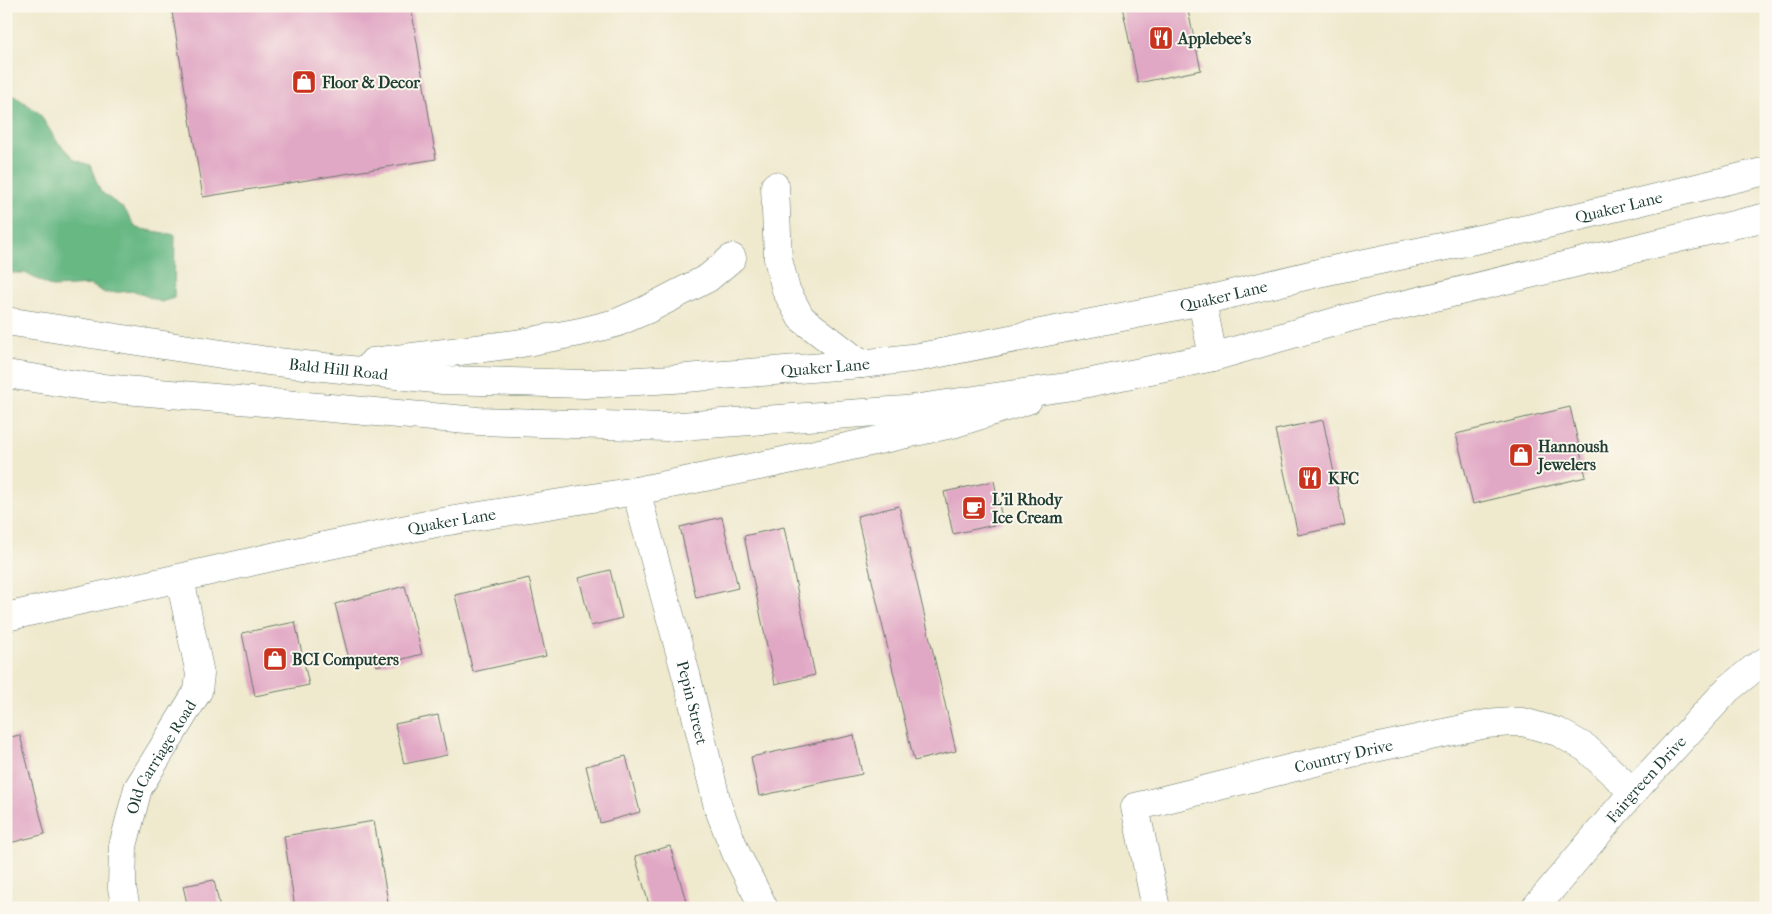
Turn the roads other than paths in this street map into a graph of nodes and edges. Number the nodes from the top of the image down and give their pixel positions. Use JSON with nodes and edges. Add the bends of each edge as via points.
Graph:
{"nodes":[{"id":1,"x":1766,"y":171,"type":"edge"},
{"id":2,"x":775,"y":186,"type":"dead end"},
{"id":3,"x":1766,"y":217,"type":"edge"},
{"id":4,"x":732,"y":258,"type":"dead end"},
{"id":5,"x":1202,"y":301,"type":"junction"},
{"id":6,"x":6,"y":321,"type":"edge"},
{"id":7,"x":1214,"y":357,"type":"junction"},
{"id":8,"x":861,"y":364,"type":"junction"},
{"id":9,"x":320,"y":368,"type":"junction"},
{"id":10,"x":6,"y":374,"type":"edge"},
{"id":11,"x":673,"y":379,"type":"joint"},
{"id":12,"x":1072,"y":386,"type":"junction"},
{"id":13,"x":636,"y":490,"type":"junction"},
{"id":14,"x":180,"y":579,"type":"junction"},
{"id":15,"x":6,"y":617,"type":"edge"},
{"id":16,"x":1766,"y":661,"type":"edge"},
{"id":17,"x":1633,"y":792,"type":"junction"},
{"id":18,"x":126,"y":908,"type":"edge"},
{"id":19,"x":764,"y":908,"type":"edge"},
{"id":20,"x":1156,"y":908,"type":"edge"},
{"id":21,"x":1535,"y":908,"type":"edge"}],
"edges":[{"from":1,"to":5,"type":"main road","name":"Quaker Lane"},
{"from":2,"to":8,"type":"main road","via":[[778,259],[786,290],[801,318]]},
{"from":3,"to":7,"type":"main road","name":"Quaker Lane","via":[[1348,318]]},
{"from":4,"to":9,"type":"main road","via":[[708,278],[616,323],[516,344]]},
{"from":5,"to":7,"type":"main road"},
{"from":5,"to":8,"type":"main road","name":"Quaker Lane","via":[[912,358]]},
{"from":6,"to":9,"type":"main road","name":"Bald Hill Road"},
{"from":7,"to":12,"type":"main road","name":"Quaker Lane"},
{"from":8,"to":11,"type":"main road","name":"Quaker Lane"},
{"from":9,"to":11,"type":"main road","name":"Bald Hill Road","via":[[443,380],[585,384]]},
{"from":10,"to":12,"type":"main road","name":"Quaker Lane","via":[[91,387],[478,421],[666,427],[905,410]]},
{"from":12,"to":13,"type":"main road","name":"Quaker Lane","via":[[956,423],[774,464]]},
{"from":13,"to":14,"type":"main road","name":"Quaker Lane","via":[[451,520]]},
{"from":13,"to":19,"type":"main road","name":"Pepin Street","via":[[718,807],[736,853]]},
{"from":14,"to":15,"type":"main road","name":"Quaker Lane"},
{"from":14,"to":18,"type":"main road","name":"Old Carriage Road","via":[[200,674],[198,691],[138,788],[123,846],[122,888]]},
{"from":16,"to":17,"type":"main road","name":"Fairgreen Drive","via":[[1728,689]]},
{"from":17,"to":20,"type":"main road","name":"Country Drive","via":[[1586,748],[1558,732],[1523,722],[1486,724],[1356,752],[1135,807]]},
{"from":17,"to":21,"type":"main road","name":"Fairgreen Drive"}]}
